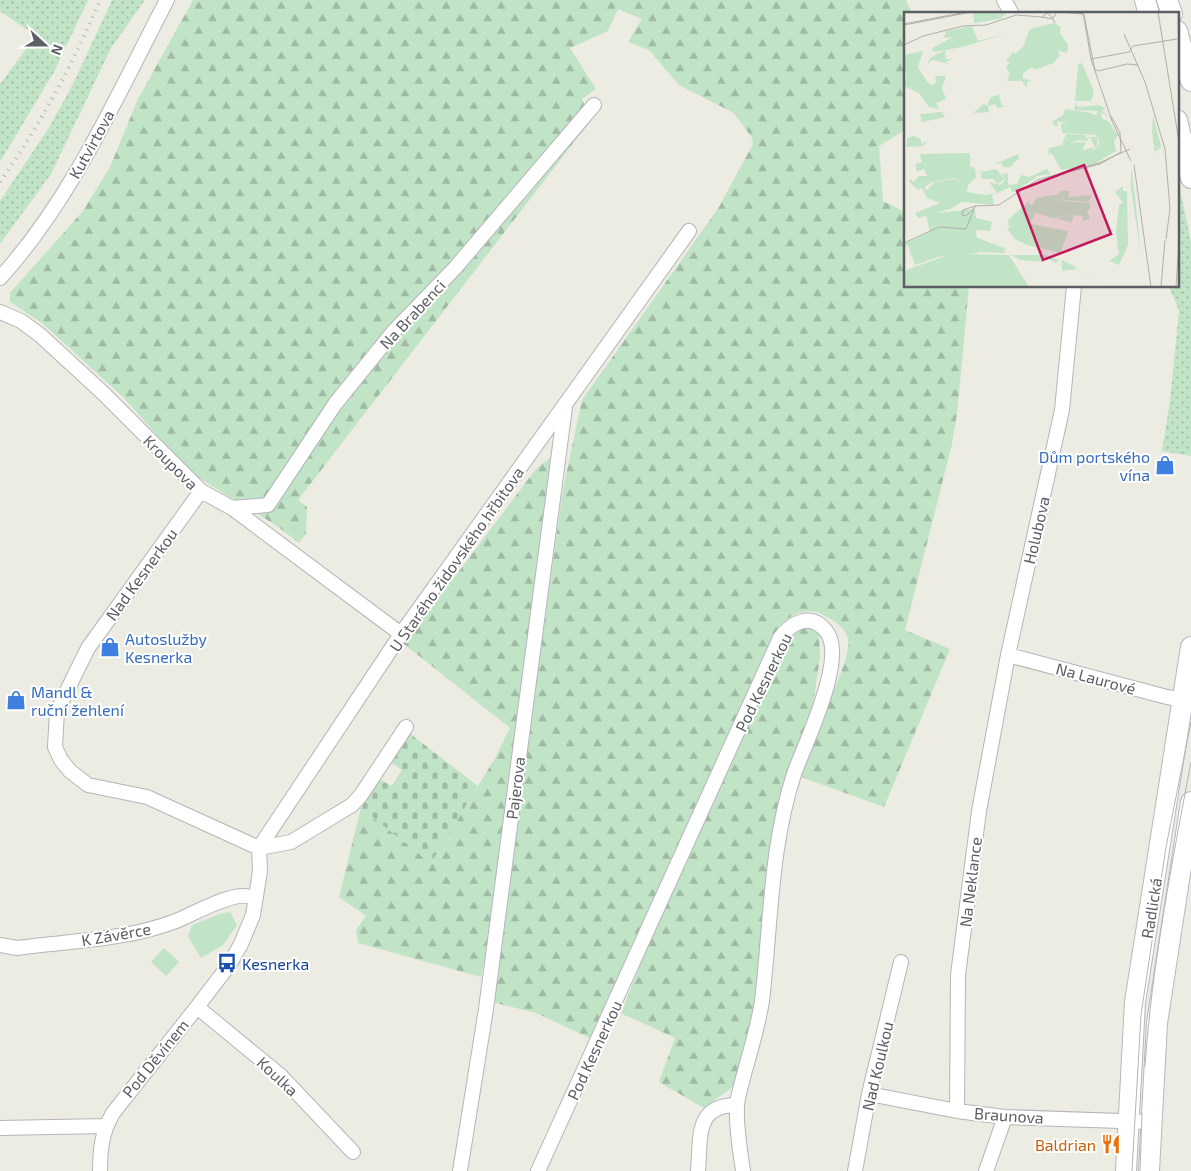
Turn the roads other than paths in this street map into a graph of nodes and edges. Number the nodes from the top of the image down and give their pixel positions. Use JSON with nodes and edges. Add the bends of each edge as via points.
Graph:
{"nodes":[{"id":1,"x":167,"y":0,"type":"edge"},
{"id":2,"x":1004,"y":0,"type":"edge"},
{"id":3,"x":1167,"y":0,"type":"edge"},
{"id":4,"x":1011,"y":12,"type":"edge"},
{"id":5,"x":1171,"y":12,"type":"edge"},
{"id":6,"x":1178,"y":35,"type":"edge"},
{"id":7,"x":1191,"y":81,"type":"edge"},
{"id":8,"x":594,"y":105,"type":"dead end"},
{"id":9,"x":1178,"y":124,"type":"edge"},
{"id":10,"x":1191,"y":178,"type":"edge"},
{"id":11,"x":689,"y":231,"type":"dead end"},
{"id":12,"x":0,"y":278,"type":"edge"},
{"id":13,"x":1074,"y":288,"type":"edge"},
{"id":14,"x":0,"y":312,"type":"edge"},
{"id":15,"x":566,"y":404,"type":"junction"},
{"id":16,"x":201,"y":492,"type":"junction"},
{"id":17,"x":232,"y":508,"type":"junction"},
{"id":18,"x":401,"y":634,"type":"junction"},
{"id":19,"x":1191,"y":647,"type":"edge"},
{"id":20,"x":1008,"y":655,"type":"junction"},
{"id":21,"x":1188,"y":700,"type":"edge"},
{"id":22,"x":406,"y":727,"type":"dead end"},
{"id":23,"x":1191,"y":802,"type":"edge"},
{"id":24,"x":259,"y":848,"type":"junction"},
{"id":25,"x":255,"y":900,"type":"junction"},
{"id":26,"x":0,"y":945,"type":"edge"},
{"id":27,"x":901,"y":962,"type":"dead end"},
{"id":28,"x":197,"y":1007,"type":"junction"},
{"id":29,"x":869,"y":1094,"type":"junction"},
{"id":30,"x":736,"y":1106,"type":"junction"},
{"id":31,"x":957,"y":1111,"type":"junction"},
{"id":32,"x":1005,"y":1117,"type":"junction"},
{"id":33,"x":1127,"y":1121,"type":"junction"},
{"id":34,"x":1150,"y":1122,"type":"junction"},
{"id":35,"x":106,"y":1126,"type":"junction"},
{"id":36,"x":0,"y":1128,"type":"edge"},
{"id":37,"x":353,"y":1152,"type":"dead end"},
{"id":38,"x":100,"y":1171,"type":"edge"},
{"id":39,"x":460,"y":1171,"type":"edge"},
{"id":40,"x":538,"y":1171,"type":"edge"},
{"id":41,"x":698,"y":1171,"type":"edge"},
{"id":42,"x":743,"y":1171,"type":"edge"},
{"id":43,"x":855,"y":1171,"type":"edge"},
{"id":44,"x":986,"y":1171,"type":"edge"},
{"id":45,"x":1126,"y":1171,"type":"edge"},
{"id":46,"x":1148,"y":1171,"type":"edge"}],
"edges":[{"from":1,"to":12,"type":"street","name":"Kutvirtova","via":[[118,97],[58,202],[38,233]]},
{"from":2,"to":4,"type":"street"},
{"from":3,"to":5,"type":"main road"},
{"from":6,"to":7,"type":"main road"},
{"from":8,"to":17,"type":"street","name":"Na Brabenci","via":[[455,268],[388,338],[334,404],[268,505]]},
{"from":9,"to":10,"type":"main road"},
{"from":11,"to":15,"type":"street","name":"U Starého židovského hřbitova"},
{"from":13,"to":20,"type":"street","name":"Holubova","via":[[1062,410]]},
{"from":14,"to":16,"type":"street","name":"Kroupova","via":[[21,321],[40,335],[103,392]]},
{"from":15,"to":18,"type":"street","name":"U Starého židovského hřbitova"},
{"from":15,"to":39,"type":"street","name":"Pajerova","via":[[486,1009]]},
{"from":16,"to":17,"type":"street","name":"Kroupova"},
{"from":16,"to":24,"type":"street","name":"Nad Kesnerkou","via":[[88,648],[57,711],[55,747],[70,771],[88,785],[147,798]]},
{"from":17,"to":18,"type":"street","name":"Kroupova"},
{"from":18,"to":24,"type":"street","name":"U Starého židovského hřbitova"},
{"from":19,"to":21,"type":"main road","name":"Radlická"},
{"from":20,"to":21,"type":"street","name":"Na Laurové"},
{"from":20,"to":31,"type":"street","name":"Na Neklance","via":[[979,810],[958,975]]},
{"from":21,"to":33,"type":"main road","name":"Radlická","via":[[1135,1002]]},
{"from":22,"to":24,"type":"street","via":[[352,805],[291,842]]},
{"from":23,"to":34,"type":"main road","name":"Radlická","via":[[1158,1023]]},
{"from":24,"to":25,"type":"street","via":[[260,871]]},
{"from":25,"to":26,"type":"street","name":"K Závěrce","via":[[249,896],[231,897],[140,932],[17,948]]},
{"from":25,"to":28,"type":"street","name":"Pod Děvínem","via":[[253,915],[241,944]]},
{"from":27,"to":29,"type":"street","name":"Nad Koulkou"},
{"from":28,"to":35,"type":"street","name":"Pod Děvínem","via":[[120,1101]]},
{"from":28,"to":37,"type":"street","name":"Koulka","via":[[281,1076]]},
{"from":29,"to":31,"type":"street","name":"Braunova"},
{"from":29,"to":43,"type":"street","name":"Nad Koulkou"},
{"from":30,"to":40,"type":"street","name":"Pod Kesnerkou","via":[[760,1010],[780,820],[831,667],[830,635],[817,623],[807,620],[798,621],[780,638]]},
{"from":30,"to":41,"type":"street","via":[[712,1109],[706,1116],[702,1126]]},
{"from":30,"to":42,"type":"street","name":"Pod Kesnerkou"},
{"from":31,"to":32,"type":"street","name":"Braunova"},
{"from":32,"to":33,"type":"street","name":"Braunova"},
{"from":32,"to":44,"type":"street"},
{"from":33,"to":34,"type":"street","name":"Braunova"},
{"from":33,"to":45,"type":"main road","name":"Radlická"},
{"from":34,"to":46,"type":"main road","name":"Radlická"},
{"from":35,"to":36,"type":"street"},
{"from":35,"to":38,"type":"street","via":[[100,1148]]}]}
